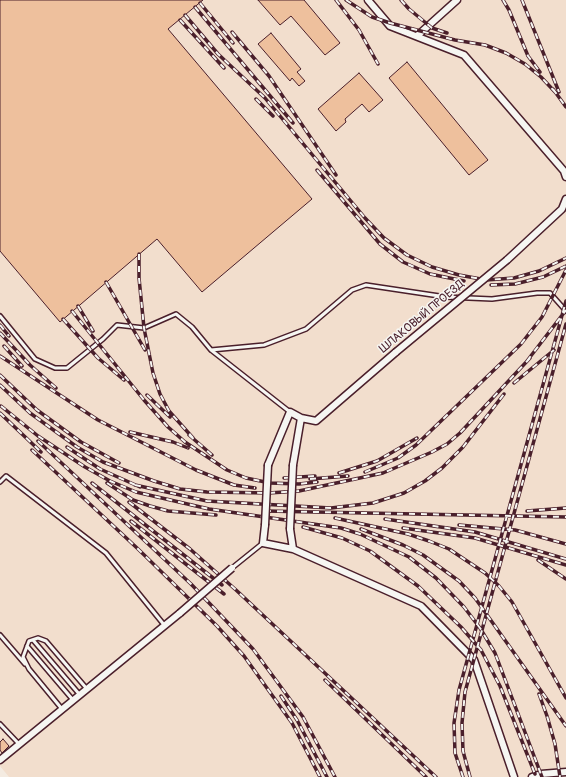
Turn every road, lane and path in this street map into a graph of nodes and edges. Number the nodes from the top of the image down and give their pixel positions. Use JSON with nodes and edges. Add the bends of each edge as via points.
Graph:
{"nodes":[{"id":1,"x":368,"y":0,"type":"edge"},
{"id":2,"x":457,"y":0,"type":"edge"},
{"id":3,"x":417,"y":36,"type":"junction"},
{"id":4,"x":566,"y":177,"type":"edge"},
{"id":5,"x":566,"y":199,"type":"edge"},
{"id":6,"x":566,"y":311,"type":"edge"},
{"id":7,"x":0,"y":316,"type":"edge"},
{"id":8,"x":211,"y":350,"type":"junction"},
{"id":9,"x":290,"y":412,"type":"junction"},
{"id":10,"x":301,"y":418,"type":"junction"},
{"id":11,"x":0,"y":482,"type":"edge"},
{"id":12,"x":263,"y":543,"type":"junction"},
{"id":13,"x":293,"y":549,"type":"junction"},
{"id":14,"x":232,"y":568,"type":"joint"},
{"id":15,"x":165,"y":626,"type":"junction"},
{"id":16,"x":0,"y":635,"type":"edge"},
{"id":17,"x":33,"y":640,"type":"junction"},
{"id":18,"x":27,"y":646,"type":"junction"},
{"id":19,"x":29,"y":669,"type":"junction"},
{"id":20,"x":87,"y":689,"type":"junction"},
{"id":21,"x":80,"y":695,"type":"junction"},
{"id":22,"x":73,"y":700,"type":"junction"},
{"id":23,"x":62,"y":710,"type":"junction"},
{"id":24,"x":0,"y":724,"type":"edge"},
{"id":25,"x":19,"y":744,"type":"junction"},
{"id":26,"x":0,"y":760,"type":"edge"},
{"id":27,"x":566,"y":772,"type":"edge"},
{"id":28,"x":514,"y":777,"type":"edge"},
{"id":29,"x":532,"y":777,"type":"edge"}],
"edges":[{"from":1,"to":3,"type":"street","via":[[390,26]]},
{"from":2,"to":3,"type":"street"},
{"from":3,"to":4,"type":"street","via":[[464,55],[564,171]]},
{"from":5,"to":10,"type":"street","name":"ШЛАКОВЫЙ ПРОЕЗД","bridge":true,"via":[[562,209],[507,260],[316,421]]},
{"from":6,"to":8,"type":"lane","via":[[550,293],[492,299],[446,297],[366,284],[352,290],[306,329],[264,345]]},
{"from":7,"to":8,"type":"lane","via":[[35,359],[54,368],[68,368],[117,325],[144,328],[176,314]]},
{"from":8,"to":9,"type":"lane"},
{"from":9,"to":10,"type":"street","name":"ШЛАКОВЫЙ ПРОЕЗД"},
{"from":9,"to":12,"type":"street","bridge":true,"via":[[268,465]]},
{"from":10,"to":13,"type":"street","bridge":true,"via":[[293,465],[290,529]]},
{"from":11,"to":15,"type":"lane","via":[[6,476],[106,553]]},
{"from":12,"to":13,"type":"street"},
{"from":12,"to":14,"type":"lane"},
{"from":13,"to":28,"type":"street","via":[[421,606],[474,660]]},
{"from":14,"to":15,"type":"street","bridge":true},
{"from":15,"to":20,"type":"street"},
{"from":16,"to":19,"type":"lane"},
{"from":17,"to":18,"type":"lane","via":[[29,641]]},
{"from":17,"to":20,"type":"lane","via":[[38,638],[46,641]]},
{"from":17,"to":21,"type":"lane"},
{"from":18,"to":19,"type":"lane","via":[[23,657]]},
{"from":18,"to":22,"type":"lane"},
{"from":19,"to":23,"type":"lane"},
{"from":20,"to":21,"type":"street"},
{"from":21,"to":22,"type":"street"},
{"from":22,"to":23,"type":"street"},
{"from":23,"to":25,"type":"street"},
{"from":24,"to":25,"type":"lane"},
{"from":25,"to":26,"type":"street"},
{"from":27,"to":29,"type":"street"}]}
